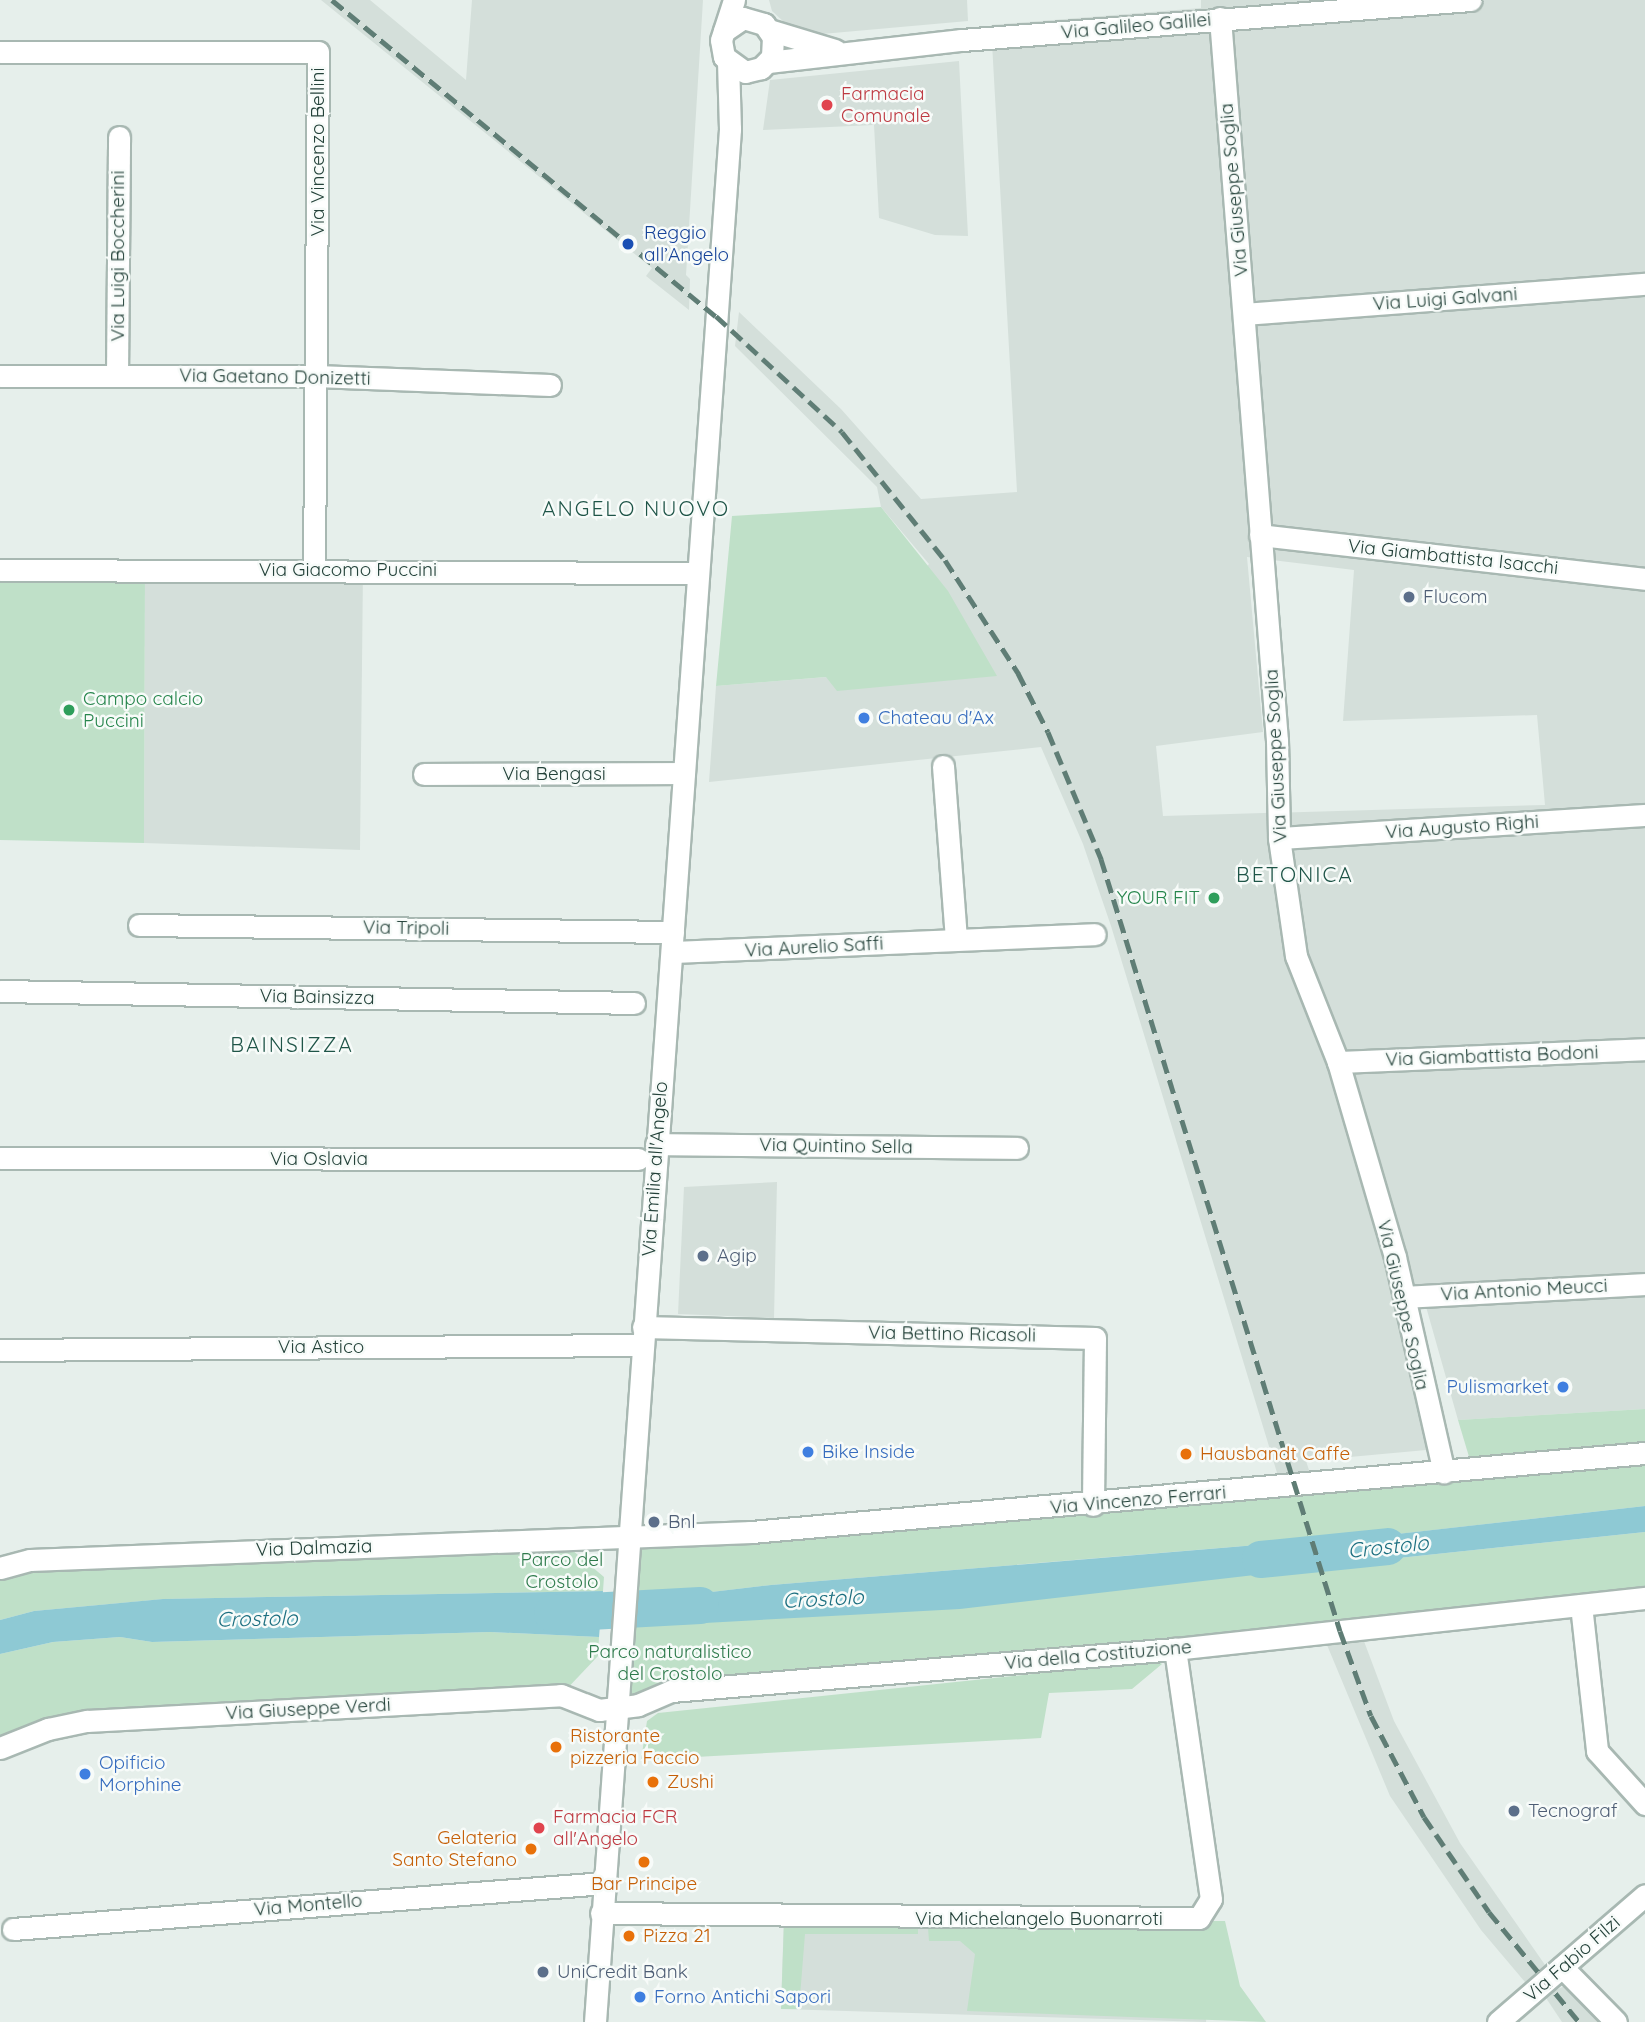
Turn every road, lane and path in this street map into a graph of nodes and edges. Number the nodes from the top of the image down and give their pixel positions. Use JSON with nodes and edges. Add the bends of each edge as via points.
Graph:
{"nodes":[{"id":1,"x":734,"y":0,"type":"edge"},
{"id":2,"x":1470,"y":0,"type":"edge"},
{"id":3,"x":747,"y":9,"type":"edge"},
{"id":4,"x":1220,"y":18,"type":"junction"},
{"id":5,"x":769,"y":30,"type":"junction"},
{"id":6,"x":724,"y":31,"type":"junction"},
{"id":7,"x":0,"y":52,"type":"edge"},
{"id":8,"x":844,"y":52,"type":"junction"},
{"id":9,"x":728,"y":63,"type":"junction"},
{"id":10,"x":759,"y":67,"type":"junction"},
{"id":11,"x":730,"y":129,"type":"junction"},
{"id":12,"x":119,"y":137,"type":"dead end"},
{"id":13,"x":1645,"y":284,"type":"edge"},
{"id":14,"x":1244,"y":314,"type":"junction"},
{"id":15,"x":117,"y":375,"type":"junction"},
{"id":16,"x":0,"y":376,"type":"edge"},
{"id":17,"x":316,"y":376,"type":"junction"},
{"id":18,"x":550,"y":385,"type":"dead end"},
{"id":19,"x":1261,"y":535,"type":"junction"},
{"id":20,"x":314,"y":569,"type":"junction"},
{"id":21,"x":0,"y":570,"type":"edge"},
{"id":22,"x":697,"y":573,"type":"junction"},
{"id":23,"x":1645,"y":579,"type":"edge"},
{"id":24,"x":943,"y":766,"type":"dead end"},
{"id":25,"x":684,"y":773,"type":"junction"},
{"id":26,"x":424,"y":774,"type":"dead end"},
{"id":27,"x":1645,"y":815,"type":"edge"},
{"id":28,"x":1279,"y":838,"type":"junction"},
{"id":29,"x":139,"y":925,"type":"dead end"},
{"id":30,"x":1095,"y":934,"type":"dead end"},
{"id":31,"x":956,"y":940,"type":"junction"},
{"id":32,"x":673,"y":942,"type":"junction"},
{"id":33,"x":0,"y":991,"type":"edge"},
{"id":34,"x":634,"y":1003,"type":"dead end"},
{"id":35,"x":1645,"y":1049,"type":"edge"},
{"id":36,"x":1338,"y":1062,"type":"junction"},
{"id":37,"x":656,"y":1144,"type":"junction"},
{"id":38,"x":1017,"y":1148,"type":"dead end"},
{"id":39,"x":0,"y":1158,"type":"edge"},
{"id":40,"x":638,"y":1159,"type":"dead end"},
{"id":41,"x":1645,"y":1284,"type":"edge"},
{"id":42,"x":1404,"y":1297,"type":"junction"},
{"id":43,"x":642,"y":1336,"type":"junction"},
{"id":44,"x":0,"y":1350,"type":"edge"},
{"id":45,"x":1645,"y":1453,"type":"edge"},
{"id":46,"x":1444,"y":1472,"type":"junction"},
{"id":47,"x":1093,"y":1504,"type":"junction"},
{"id":48,"x":630,"y":1536,"type":"junction"},
{"id":49,"x":0,"y":1568,"type":"edge"},
{"id":50,"x":1645,"y":1598,"type":"edge"},
{"id":51,"x":1581,"y":1605,"type":"junction"},
{"id":52,"x":1175,"y":1648,"type":"junction"},
{"id":53,"x":617,"y":1707,"type":"junction"},
{"id":54,"x":0,"y":1748,"type":"edge"},
{"id":55,"x":1645,"y":1804,"type":"edge"},
{"id":56,"x":604,"y":1883,"type":"junction"},
{"id":57,"x":1645,"y":1895,"type":"edge"},
{"id":58,"x":601,"y":1913,"type":"junction"},
{"id":59,"x":13,"y":1929,"type":"dead end"},
{"id":60,"x":1562,"y":1967,"type":"junction"},
{"id":61,"x":595,"y":2022,"type":"edge"},
{"id":62,"x":1499,"y":2022,"type":"edge"},
{"id":63,"x":1615,"y":2022,"type":"edge"}],
"edges":[{"from":1,"to":6,"type":"street"},
{"from":2,"to":4,"type":"street","name":"Via Galileo Galilei"},
{"from":3,"to":5,"type":"street"},
{"from":3,"to":6,"type":"street"},
{"from":4,"to":8,"type":"street","name":"Via Galileo Galilei"},
{"from":4,"to":14,"type":"street","name":"Via Giuseppe Soglia"},
{"from":5,"to":8,"type":"street","name":"Via Galileo Galilei"},
{"from":5,"to":10,"type":"street","via":[[774,46]]},
{"from":6,"to":9,"type":"street","via":[[721,48]]},
{"from":7,"to":17,"type":"street","name":"Via Vincenzo Bellini","via":[[318,52]]},
{"from":8,"to":10,"type":"street","name":"Via Galileo Galilei"},
{"from":9,"to":10,"type":"street"},
{"from":9,"to":11,"type":"street"},
{"from":10,"to":11,"type":"street"},
{"from":11,"to":22,"type":"street","name":"Via Emilia all'Angelo"},
{"from":12,"to":15,"type":"street","name":"Via Luigi Boccherini"},
{"from":13,"to":14,"type":"street","name":"Via Luigi Galvani"},
{"from":14,"to":19,"type":"street","name":"Via Giuseppe Soglia"},
{"from":15,"to":16,"type":"street","name":"Via Gaetano Donizetti"},
{"from":15,"to":17,"type":"street","name":"Via Gaetano Donizetti"},
{"from":17,"to":18,"type":"street","name":"Via Gaetano Donizetti"},
{"from":17,"to":20,"type":"street","name":"Via Vincenzo Bellini"},
{"from":19,"to":23,"type":"street","name":"Via Giambattista Isacchi"},
{"from":19,"to":28,"type":"street","name":"Via Giuseppe Soglia"},
{"from":20,"to":21,"type":"street","name":"Via Giacomo Puccini"},
{"from":20,"to":22,"type":"street","name":"Via Giacomo Puccini"},
{"from":22,"to":25,"type":"street","name":"Via Emilia all'Angelo"},
{"from":24,"to":31,"type":"street"},
{"from":25,"to":26,"type":"street","name":"Via Bengasi"},
{"from":25,"to":32,"type":"street","name":"Via Emilia all'Angelo"},
{"from":27,"to":28,"type":"street","name":"Via Augusto Righi"},
{"from":28,"to":36,"type":"street","name":"Via Giuseppe Soglia","via":[[1296,956]]},
{"from":29,"to":32,"type":"street","name":"Via Tripoli"},
{"from":30,"to":31,"type":"street","name":"Via Aurelio Saffi"},
{"from":31,"to":32,"type":"street","name":"Via Aurelio Saffi"},
{"from":32,"to":37,"type":"street","name":"Via Emilia all'Angelo"},
{"from":33,"to":34,"type":"street","name":"Via Bainsizza"},
{"from":35,"to":36,"type":"street","name":"Via Giambattista Bodoni"},
{"from":36,"to":42,"type":"street","name":"Via Giuseppe Soglia"},
{"from":37,"to":38,"type":"street","name":"Via Quintino Sella"},
{"from":37,"to":43,"type":"street","name":"Via Emilia all'Angelo"},
{"from":39,"to":40,"type":"street","name":"Via Oslavia"},
{"from":41,"to":42,"type":"street","name":"Via Antonio Meucci"},
{"from":42,"to":46,"type":"street","name":"Via Giuseppe Soglia"},
{"from":43,"to":44,"type":"street","name":"Via Astico"},
{"from":43,"to":47,"type":"street","name":"Via Bettino Ricasoli","via":[[1095,1338]]},
{"from":43,"to":48,"type":"street","name":"Via Emilia all'Angelo"},
{"from":45,"to":46,"type":"street","name":"Via Vincenzo Ferrari"},
{"from":46,"to":47,"type":"street","name":"Via Vincenzo Ferrari"},
{"from":47,"to":48,"type":"street","name":"Via Vincenzo Ferrari","via":[[751,1532]]},
{"from":48,"to":49,"type":"street","name":"Via Dalmazia","via":[[30,1560]]},
{"from":48,"to":53,"type":"street","name":"Via Emilia all'Angelo"},
{"from":50,"to":51,"type":"street","name":"Via della Costituzione"},
{"from":51,"to":52,"type":"street","name":"Via della Costituzione"},
{"from":51,"to":55,"type":"street","via":[[1597,1751]]},
{"from":52,"to":53,"type":"street","name":"Via della Costituzione","via":[[671,1692],[638,1705]]},
{"from":52,"to":58,"type":"street","name":"Via Michelangelo Buonarroti","via":[[1211,1899],[1199,1918]]},
{"from":53,"to":54,"type":"street","name":"Via Giuseppe Verdi","via":[[598,1710],[561,1695],[87,1721],[48,1729]]},
{"from":53,"to":56,"type":"street","name":"Via Emilia all'Angelo"},
{"from":56,"to":58,"type":"street","name":"Via Emilia all'Angelo"},
{"from":56,"to":59,"type":"street","name":"Via Montello"},
{"from":57,"to":60,"type":"street","name":"Via Fabio Filzi"},
{"from":58,"to":61,"type":"street","name":"Via Emilia all'Angelo"},
{"from":60,"to":62,"type":"street","name":"Via Fabio Filzi"},
{"from":60,"to":63,"type":"street"}]}
